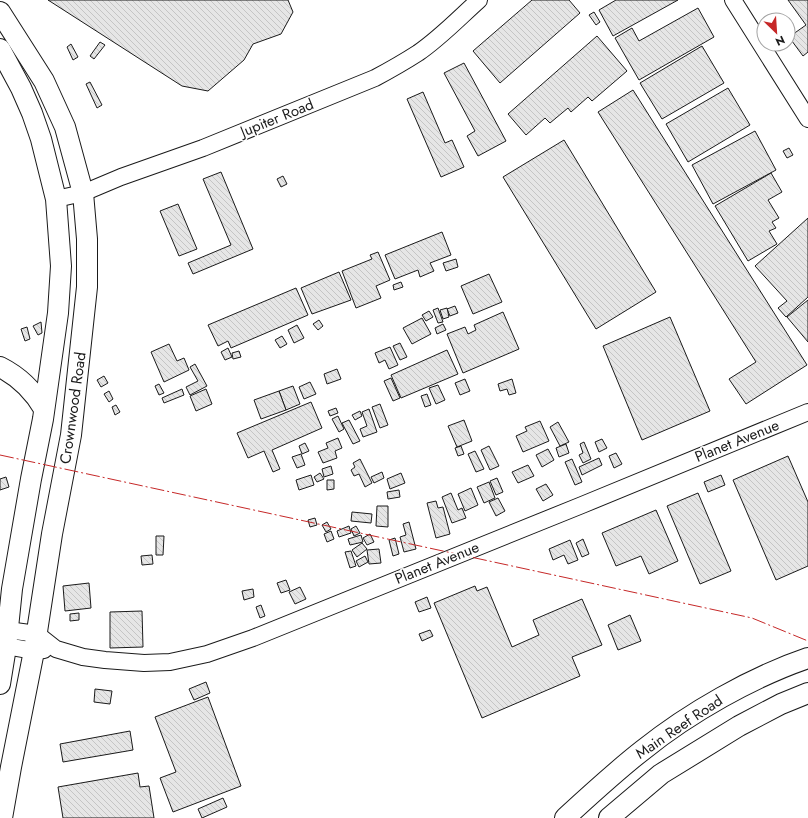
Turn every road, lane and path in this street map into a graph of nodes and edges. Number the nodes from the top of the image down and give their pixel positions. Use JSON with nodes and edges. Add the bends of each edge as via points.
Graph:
{"nodes":[{"id":1,"x":479,"y":0,"type":"edge"},
{"id":2,"x":733,"y":0,"type":"edge"},
{"id":3,"x":0,"y":12,"type":"edge"},
{"id":4,"x":0,"y":49,"type":"edge"},
{"id":5,"x":806,"y":110,"type":"edge"},
{"id":6,"x":83,"y":193,"type":"junction"},
{"id":7,"x":56,"y":199,"type":"junction"},
{"id":8,"x":0,"y":367,"type":"edge"},
{"id":9,"x":44,"y":409,"type":"junction"},
{"id":10,"x":808,"y":412,"type":"edge"},
{"id":11,"x":6,"y":594,"type":"edge"},
{"id":12,"x":4,"y":638,"type":"edge"},
{"id":13,"x":35,"y":643,"type":"junction"},
{"id":14,"x":808,"y":658,"type":"edge"},
{"id":15,"x":0,"y":684,"type":"edge"},
{"id":16,"x":808,"y":693,"type":"edge"},
{"id":17,"x":2,"y":818,"type":"edge"},
{"id":18,"x":564,"y":818,"type":"edge"},
{"id":19,"x":609,"y":818,"type":"edge"}],
"edges":[{"from":1,"to":6,"type":"street","name":"Jupiter Road","via":[[419,52],[375,78]]},
{"from":2,"to":5,"type":"street"},
{"from":3,"to":6,"type":"main road","name":"Crownwood Road","via":[[52,96],[65,127]]},
{"from":4,"to":7,"type":"main road","name":"Crownwood Road","via":[[32,113]]},
{"from":6,"to":7,"type":"street","name":"Jupiter Road"},
{"from":6,"to":13,"type":"main road","name":"Crownwood Road","via":[[87,239],[87,287],[77,390],[72,435],[52,534]]},
{"from":7,"to":9,"type":"main road","name":"Crownwood Road","via":[[61,266],[58,313]]},
{"from":8,"to":9,"type":"main road","via":[[24,383]]},
{"from":9,"to":11,"type":"main road","name":"Crownwood Road"},
{"from":10,"to":13,"type":"street","name":"Planet Avenue","via":[[265,633],[207,654],[170,662],[144,663],[82,657]]},
{"from":11,"to":12,"type":"main road","name":"Crownwood Road"},
{"from":12,"to":13,"type":"street"},
{"from":12,"to":15,"type":"main road","name":"Crownwood Road"},
{"from":13,"to":17,"type":"main road","name":"Crownwood Road"},
{"from":14,"to":18,"type":"main road","name":"Main Reef Road","via":[[728,694],[687,719],[644,749]]},
{"from":16,"to":19,"type":"main road","name":"Main Reef Road","via":[[739,726],[661,774]]}]}
